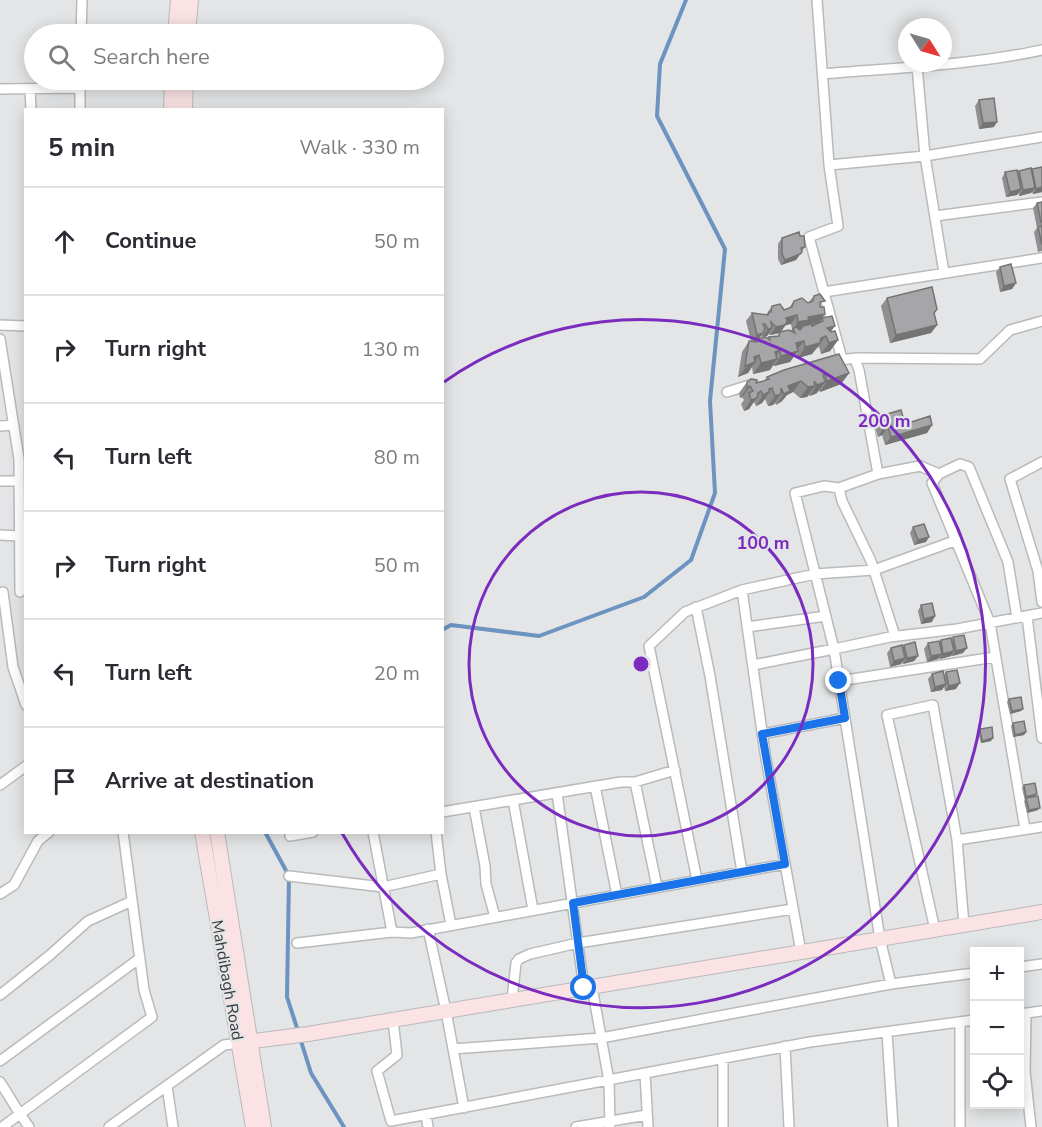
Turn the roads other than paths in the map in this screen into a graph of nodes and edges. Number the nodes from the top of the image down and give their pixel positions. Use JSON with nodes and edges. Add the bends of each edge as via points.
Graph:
{"nodes":[{"id":1,"x":82,"y":0,"type":"edge"},
{"id":2,"x":178,"y":0,"type":"edge"},
{"id":3,"x":191,"y":0,"type":"edge"},
{"id":4,"x":817,"y":0,"type":"edge"},
{"id":5,"x":81,"y":24,"type":"edge"},
{"id":6,"x":176,"y":24,"type":"edge"},
{"id":7,"x":189,"y":24,"type":"edge"},
{"id":8,"x":1042,"y":50,"type":"edge"},
{"id":9,"x":952,"y":62,"type":"edge"},
{"id":10,"x":898,"y":68,"type":"edge"},
{"id":11,"x":918,"y":72,"type":"edge"},
{"id":12,"x":823,"y":74,"type":"junction"},
{"id":13,"x":0,"y":89,"type":"edge"},
{"id":14,"x":24,"y":89,"type":"edge"},
{"id":15,"x":30,"y":90,"type":"edge"},
{"id":16,"x":80,"y":90,"type":"edge"},
{"id":17,"x":172,"y":90,"type":"edge"},
{"id":18,"x":186,"y":90,"type":"edge"},
{"id":19,"x":31,"y":108,"type":"edge"},
{"id":20,"x":80,"y":108,"type":"edge"},
{"id":21,"x":171,"y":108,"type":"edge"},
{"id":22,"x":185,"y":108,"type":"edge"},
{"id":23,"x":1042,"y":137,"type":"edge"},
{"id":24,"x":925,"y":156,"type":"junction"},
{"id":25,"x":829,"y":165,"type":"junction"},
{"id":26,"x":1042,"y":202,"type":"edge"},
{"id":27,"x":934,"y":216,"type":"junction"},
{"id":28,"x":1042,"y":258,"type":"edge"},
{"id":29,"x":944,"y":273,"type":"junction"},
{"id":30,"x":824,"y":292,"type":"junction"},
{"id":31,"x":1042,"y":321,"type":"edge"},
{"id":32,"x":0,"y":325,"type":"edge"},
{"id":33,"x":24,"y":326,"type":"edge"},
{"id":34,"x":0,"y":339,"type":"edge"},
{"id":35,"x":858,"y":358,"type":"junction"},
{"id":36,"x":842,"y":359,"type":"junction"},
{"id":37,"x":831,"y":363,"type":"edge"},
{"id":38,"x":3,"y":380,"type":"edge"},
{"id":39,"x":761,"y":382,"type":"edge"},
{"id":40,"x":727,"y":392,"type":"dead end"},
{"id":41,"x":14,"y":425,"type":"junction"},
{"id":42,"x":0,"y":426,"type":"edge"},
{"id":43,"x":1042,"y":462,"type":"edge"},
{"id":44,"x":878,"y":474,"type":"junction"},
{"id":45,"x":939,"y":474,"type":"junction"},
{"id":46,"x":0,"y":481,"type":"edge"},
{"id":47,"x":19,"y":481,"type":"junction"},
{"id":48,"x":839,"y":488,"type":"junction"},
{"id":49,"x":0,"y":536,"type":"edge"},
{"id":50,"x":20,"y":536,"type":"junction"},
{"id":51,"x":957,"y":540,"type":"junction"},
{"id":52,"x":874,"y":570,"type":"junction"},
{"id":53,"x":815,"y":574,"type":"junction"},
{"id":54,"x":742,"y":590,"type":"junction"},
{"id":55,"x":2,"y":592,"type":"edge"},
{"id":56,"x":23,"y":592,"type":"edge"},
{"id":57,"x":1042,"y":602,"type":"edge"},
{"id":58,"x":696,"y":607,"type":"junction"},
{"id":59,"x":1042,"y":613,"type":"edge"},
{"id":60,"x":826,"y":616,"type":"junction"},
{"id":61,"x":1027,"y":616,"type":"junction"},
{"id":62,"x":1017,"y":618,"type":"junction"},
{"id":63,"x":990,"y":623,"type":"junction"},
{"id":64,"x":747,"y":627,"type":"junction"},
{"id":65,"x":895,"y":636,"type":"junction"},
{"id":66,"x":834,"y":649,"type":"junction"},
{"id":67,"x":996,"y":657,"type":"junction"},
{"id":68,"x":753,"y":665,"type":"junction"},
{"id":69,"x":839,"y":681,"type":"junction"},
{"id":70,"x":24,"y":699,"type":"edge"},
{"id":71,"x":845,"y":718,"type":"junction"},
{"id":72,"x":762,"y":734,"type":"junction"},
{"id":73,"x":1042,"y":738,"type":"edge"},
{"id":74,"x":24,"y":767,"type":"edge"},
{"id":75,"x":675,"y":770,"type":"junction"},
{"id":76,"x":635,"y":782,"type":"junction"},
{"id":77,"x":0,"y":785,"type":"edge"},
{"id":78,"x":595,"y":786,"type":"junction"},
{"id":79,"x":557,"y":793,"type":"junction"},
{"id":80,"x":513,"y":800,"type":"junction"},
{"id":81,"x":474,"y":807,"type":"junction"},
{"id":82,"x":444,"y":812,"type":"edge"},
{"id":83,"x":1042,"y":827,"type":"edge"},
{"id":84,"x":1025,"y":829,"type":"junction"},
{"id":85,"x":47,"y":834,"type":"edge"},
{"id":86,"x":123,"y":834,"type":"edge"},
{"id":87,"x":202,"y":834,"type":"edge"},
{"id":88,"x":217,"y":834,"type":"edge"},
{"id":89,"x":302,"y":834,"type":"edge"},
{"id":90,"x":373,"y":834,"type":"edge"},
{"id":91,"x":436,"y":834,"type":"edge"},
{"id":92,"x":290,"y":836,"type":"dead end"},
{"id":93,"x":957,"y":840,"type":"junction"},
{"id":94,"x":785,"y":864,"type":"junction"},
{"id":95,"x":742,"y":872,"type":"junction"},
{"id":96,"x":441,"y":874,"type":"junction"},
{"id":97,"x":289,"y":876,"type":"dead end"},
{"id":98,"x":697,"y":880,"type":"junction"},
{"id":99,"x":383,"y":887,"type":"junction"},
{"id":100,"x":657,"y":887,"type":"junction"},
{"id":101,"x":0,"y":894,"type":"edge"},
{"id":102,"x":618,"y":895,"type":"junction"},
{"id":103,"x":132,"y":901,"type":"junction"},
{"id":104,"x":573,"y":903,"type":"junction"},
{"id":105,"x":793,"y":909,"type":"junction"},
{"id":106,"x":533,"y":910,"type":"junction"},
{"id":107,"x":1042,"y":912,"type":"edge"},
{"id":108,"x":495,"y":917,"type":"junction"},
{"id":109,"x":451,"y":925,"type":"junction"},
{"id":110,"x":964,"y":925,"type":"junction"},
{"id":111,"x":428,"y":929,"type":"junction"},
{"id":112,"x":935,"y":930,"type":"junction"},
{"id":113,"x":392,"y":932,"type":"junction"},
{"id":114,"x":880,"y":939,"type":"junction"},
{"id":115,"x":297,"y":943,"type":"dead end"},
{"id":116,"x":578,"y":943,"type":"junction"},
{"id":117,"x":801,"y":952,"type":"junction"},
{"id":118,"x":140,"y":958,"type":"junction"},
{"id":119,"x":1042,"y":964,"type":"edge"},
{"id":120,"x":1024,"y":966,"type":"edge"},
{"id":121,"x":970,"y":974,"type":"edge"},
{"id":122,"x":891,"y":984,"type":"junction"},
{"id":123,"x":588,"y":988,"type":"junction"},
{"id":124,"x":0,"y":995,"type":"edge"},
{"id":125,"x":512,"y":1000,"type":"junction"},
{"id":126,"x":446,"y":1011,"type":"junction"},
{"id":127,"x":1042,"y":1011,"type":"edge"},
{"id":128,"x":1024,"y":1014,"type":"edge"},
{"id":129,"x":393,"y":1020,"type":"junction"},
{"id":130,"x":970,"y":1021,"type":"edge"},
{"id":131,"x":960,"y":1022,"type":"junction"},
{"id":132,"x":887,"y":1032,"type":"junction"},
{"id":133,"x":601,"y":1038,"type":"junction"},
{"id":134,"x":245,"y":1042,"type":"junction"},
{"id":135,"x":1024,"y":1043,"type":"edge"},
{"id":136,"x":785,"y":1046,"type":"junction"},
{"id":137,"x":453,"y":1049,"type":"junction"},
{"id":138,"x":723,"y":1058,"type":"junction"},
{"id":139,"x":0,"y":1061,"type":"edge"},
{"id":140,"x":645,"y":1073,"type":"junction"},
{"id":141,"x":609,"y":1081,"type":"junction"},
{"id":142,"x":0,"y":1082,"type":"edge"},
{"id":143,"x":167,"y":1086,"type":"junction"},
{"id":144,"x":464,"y":1108,"type":"junction"},
{"id":145,"x":20,"y":1114,"type":"junction"},
{"id":146,"x":426,"y":1114,"type":"junction"},
{"id":147,"x":647,"y":1115,"type":"junction"},
{"id":148,"x":610,"y":1124,"type":"edge"},
{"id":149,"x":2,"y":1127,"type":"edge"},
{"id":150,"x":29,"y":1127,"type":"edge"},
{"id":151,"x":109,"y":1127,"type":"edge"},
{"id":152,"x":173,"y":1127,"type":"edge"},
{"id":153,"x":253,"y":1127,"type":"edge"},
{"id":154,"x":264,"y":1127,"type":"edge"},
{"id":155,"x":428,"y":1127,"type":"edge"},
{"id":156,"x":576,"y":1127,"type":"edge"},
{"id":157,"x":648,"y":1127,"type":"edge"},
{"id":158,"x":723,"y":1127,"type":"edge"},
{"id":159,"x":789,"y":1127,"type":"edge"},
{"id":160,"x":893,"y":1127,"type":"edge"},
{"id":161,"x":960,"y":1127,"type":"edge"},
{"id":162,"x":1032,"y":1127,"type":"edge"}],
"edges":[{"from":1,"to":5,"type":"street"},
{"from":2,"to":6,"type":"street"},
{"from":3,"to":7,"type":"street"},
{"from":4,"to":12,"type":"street"},
{"from":8,"to":9,"type":"street"},
{"from":10,"to":12,"type":"street"},
{"from":11,"to":24,"type":"street"},
{"from":12,"to":25,"type":"street"},
{"from":13,"to":14,"type":"street"},
{"from":15,"to":19,"type":"street"},
{"from":16,"to":20,"type":"street"},
{"from":17,"to":21,"type":"street"},
{"from":18,"to":22,"type":"street"},
{"from":23,"to":24,"type":"street"},
{"from":24,"to":25,"type":"street"},
{"from":24,"to":27,"type":"street"},
{"from":25,"to":30,"type":"street","via":[[838,226],[809,237]]},
{"from":26,"to":27,"type":"street"},
{"from":27,"to":29,"type":"street"},
{"from":28,"to":29,"type":"street"},
{"from":29,"to":30,"type":"street"},
{"from":30,"to":36,"type":"street"},
{"from":31,"to":35,"type":"street","via":[[1010,330],[980,359]]},
{"from":32,"to":33,"type":"street"},
{"from":34,"to":38,"type":"street"},
{"from":35,"to":36,"type":"street"},
{"from":35,"to":44,"type":"street"},
{"from":36,"to":37,"type":"street"},
{"from":38,"to":41,"type":"street"},
{"from":39,"to":40,"type":"street"},
{"from":41,"to":42,"type":"street"},
{"from":41,"to":47,"type":"street"},
{"from":43,"to":57,"type":"street","via":[[1010,479],[1038,571]]},
{"from":44,"to":45,"type":"street","via":[[920,466]]},
{"from":44,"to":48,"type":"street"},
{"from":45,"to":51,"type":"street","via":[[932,483]]},
{"from":45,"to":62,"type":"street","via":[[960,464],[969,467],[1008,562]]},
{"from":46,"to":47,"type":"street"},
{"from":47,"to":50,"type":"street"},
{"from":48,"to":52,"type":"street"},
{"from":48,"to":53,"type":"street","via":[[824,486],[795,493]]},
{"from":49,"to":50,"type":"street"},
{"from":50,"to":56,"type":"street"},
{"from":51,"to":52,"type":"street"},
{"from":51,"to":63,"type":"street"},
{"from":52,"to":53,"type":"street"},
{"from":52,"to":65,"type":"street"},
{"from":53,"to":54,"type":"street"},
{"from":53,"to":60,"type":"street"},
{"from":54,"to":58,"type":"street"},
{"from":54,"to":64,"type":"street"},
{"from":55,"to":56,"type":"street"},
{"from":55,"to":70,"type":"street","via":[[13,667]]},
{"from":58,"to":75,"type":"street","via":[[685,612],[649,645]]},
{"from":58,"to":95,"type":"street"},
{"from":59,"to":61,"type":"street"},
{"from":60,"to":64,"type":"street"},
{"from":60,"to":66,"type":"street"},
{"from":61,"to":62,"type":"street"},
{"from":61,"to":73,"type":"street"},
{"from":62,"to":63,"type":"street"},
{"from":63,"to":65,"type":"street"},
{"from":63,"to":67,"type":"street"},
{"from":64,"to":68,"type":"street"},
{"from":65,"to":66,"type":"street"},
{"from":66,"to":68,"type":"street"},
{"from":66,"to":69,"type":"street"},
{"from":67,"to":69,"type":"street"},
{"from":67,"to":84,"type":"street"},
{"from":68,"to":72,"type":"street"},
{"from":69,"to":71,"type":"street"},
{"from":71,"to":72,"type":"street"},
{"from":71,"to":114,"type":"street"},
{"from":72,"to":94,"type":"street"},
{"from":74,"to":77,"type":"street"},
{"from":75,"to":76,"type":"street"},
{"from":75,"to":98,"type":"street"},
{"from":76,"to":78,"type":"street"},
{"from":76,"to":100,"type":"street"},
{"from":78,"to":79,"type":"street"},
{"from":78,"to":102,"type":"street"},
{"from":79,"to":80,"type":"street"},
{"from":79,"to":104,"type":"street"},
{"from":80,"to":81,"type":"street"},
{"from":80,"to":106,"type":"street"},
{"from":81,"to":82,"type":"street"},
{"from":81,"to":108,"type":"street"},
{"from":83,"to":84,"type":"street"},
{"from":84,"to":93,"type":"street"},
{"from":85,"to":101,"type":"street","via":[[38,841],[14,885]]},
{"from":86,"to":103,"type":"street"},
{"from":87,"to":134,"type":"street","name":"Mahdibagh Road"},
{"from":88,"to":134,"type":"street","name":"Mahdibagh Road"},
{"from":89,"to":92,"type":"street"},
{"from":90,"to":99,"type":"street"},
{"from":91,"to":96,"type":"street"},
{"from":93,"to":110,"type":"street"},
{"from":93,"to":112,"type":"street","via":[[933,705],[887,716]]},
{"from":94,"to":95,"type":"street"},
{"from":94,"to":105,"type":"street"},
{"from":95,"to":98,"type":"street"},
{"from":96,"to":99,"type":"street"},
{"from":96,"to":109,"type":"street"},
{"from":97,"to":99,"type":"street"},
{"from":98,"to":100,"type":"street"},
{"from":99,"to":113,"type":"street"},
{"from":100,"to":102,"type":"street"},
{"from":102,"to":104,"type":"street"},
{"from":103,"to":118,"type":"street"},
{"from":103,"to":124,"type":"street","via":[[88,921]]},
{"from":104,"to":106,"type":"street"},
{"from":104,"to":116,"type":"street"},
{"from":105,"to":116,"type":"street"},
{"from":105,"to":117,"type":"street"},
{"from":106,"to":108,"type":"street"},
{"from":107,"to":110,"type":"street"},
{"from":108,"to":109,"type":"street"},
{"from":109,"to":111,"type":"street"},
{"from":110,"to":112,"type":"street"},
{"from":111,"to":113,"type":"street"},
{"from":111,"to":126,"type":"street"},
{"from":112,"to":114,"type":"street"},
{"from":113,"to":115,"type":"street"},
{"from":114,"to":117,"type":"street"},
{"from":114,"to":122,"type":"street"},
{"from":116,"to":123,"type":"street"},
{"from":116,"to":125,"type":"street","via":[[519,959]]},
{"from":117,"to":123,"type":"street"},
{"from":118,"to":139,"type":"street"},
{"from":118,"to":145,"type":"street","via":[[152,1017]]},
{"from":119,"to":120,"type":"street"},
{"from":121,"to":122,"type":"street"},
{"from":122,"to":133,"type":"street"},
{"from":123,"to":125,"type":"street"},
{"from":123,"to":133,"type":"street"},
{"from":125,"to":126,"type":"street"},
{"from":126,"to":129,"type":"street"},
{"from":126,"to":137,"type":"street"},
{"from":127,"to":128,"type":"street"},
{"from":129,"to":134,"type":"street"},
{"from":129,"to":146,"type":"street","via":[[397,1055],[377,1071],[391,1121]]},
{"from":130,"to":131,"type":"street"},
{"from":131,"to":132,"type":"street"},
{"from":131,"to":161,"type":"street"},
{"from":132,"to":136,"type":"street"},
{"from":132,"to":160,"type":"street"},
{"from":133,"to":137,"type":"street"},
{"from":133,"to":141,"type":"street"},
{"from":134,"to":143,"type":"street","via":[[224,1045]]},
{"from":134,"to":153,"type":"street","name":"Mahdibagh Road"},
{"from":134,"to":154,"type":"street","name":"Mahdibagh Road"},
{"from":135,"to":162,"type":"street"},
{"from":136,"to":138,"type":"street"},
{"from":136,"to":159,"type":"street"},
{"from":137,"to":144,"type":"street"},
{"from":138,"to":140,"type":"street"},
{"from":138,"to":158,"type":"street"},
{"from":140,"to":141,"type":"street"},
{"from":140,"to":147,"type":"street"},
{"from":141,"to":144,"type":"street"},
{"from":141,"to":148,"type":"street"},
{"from":142,"to":145,"type":"street"},
{"from":143,"to":151,"type":"street"},
{"from":143,"to":152,"type":"street"},
{"from":144,"to":146,"type":"street"},
{"from":145,"to":149,"type":"street"},
{"from":145,"to":150,"type":"street"},
{"from":146,"to":155,"type":"street"},
{"from":147,"to":148,"type":"street"},
{"from":147,"to":157,"type":"street"},
{"from":148,"to":156,"type":"street"}]}
